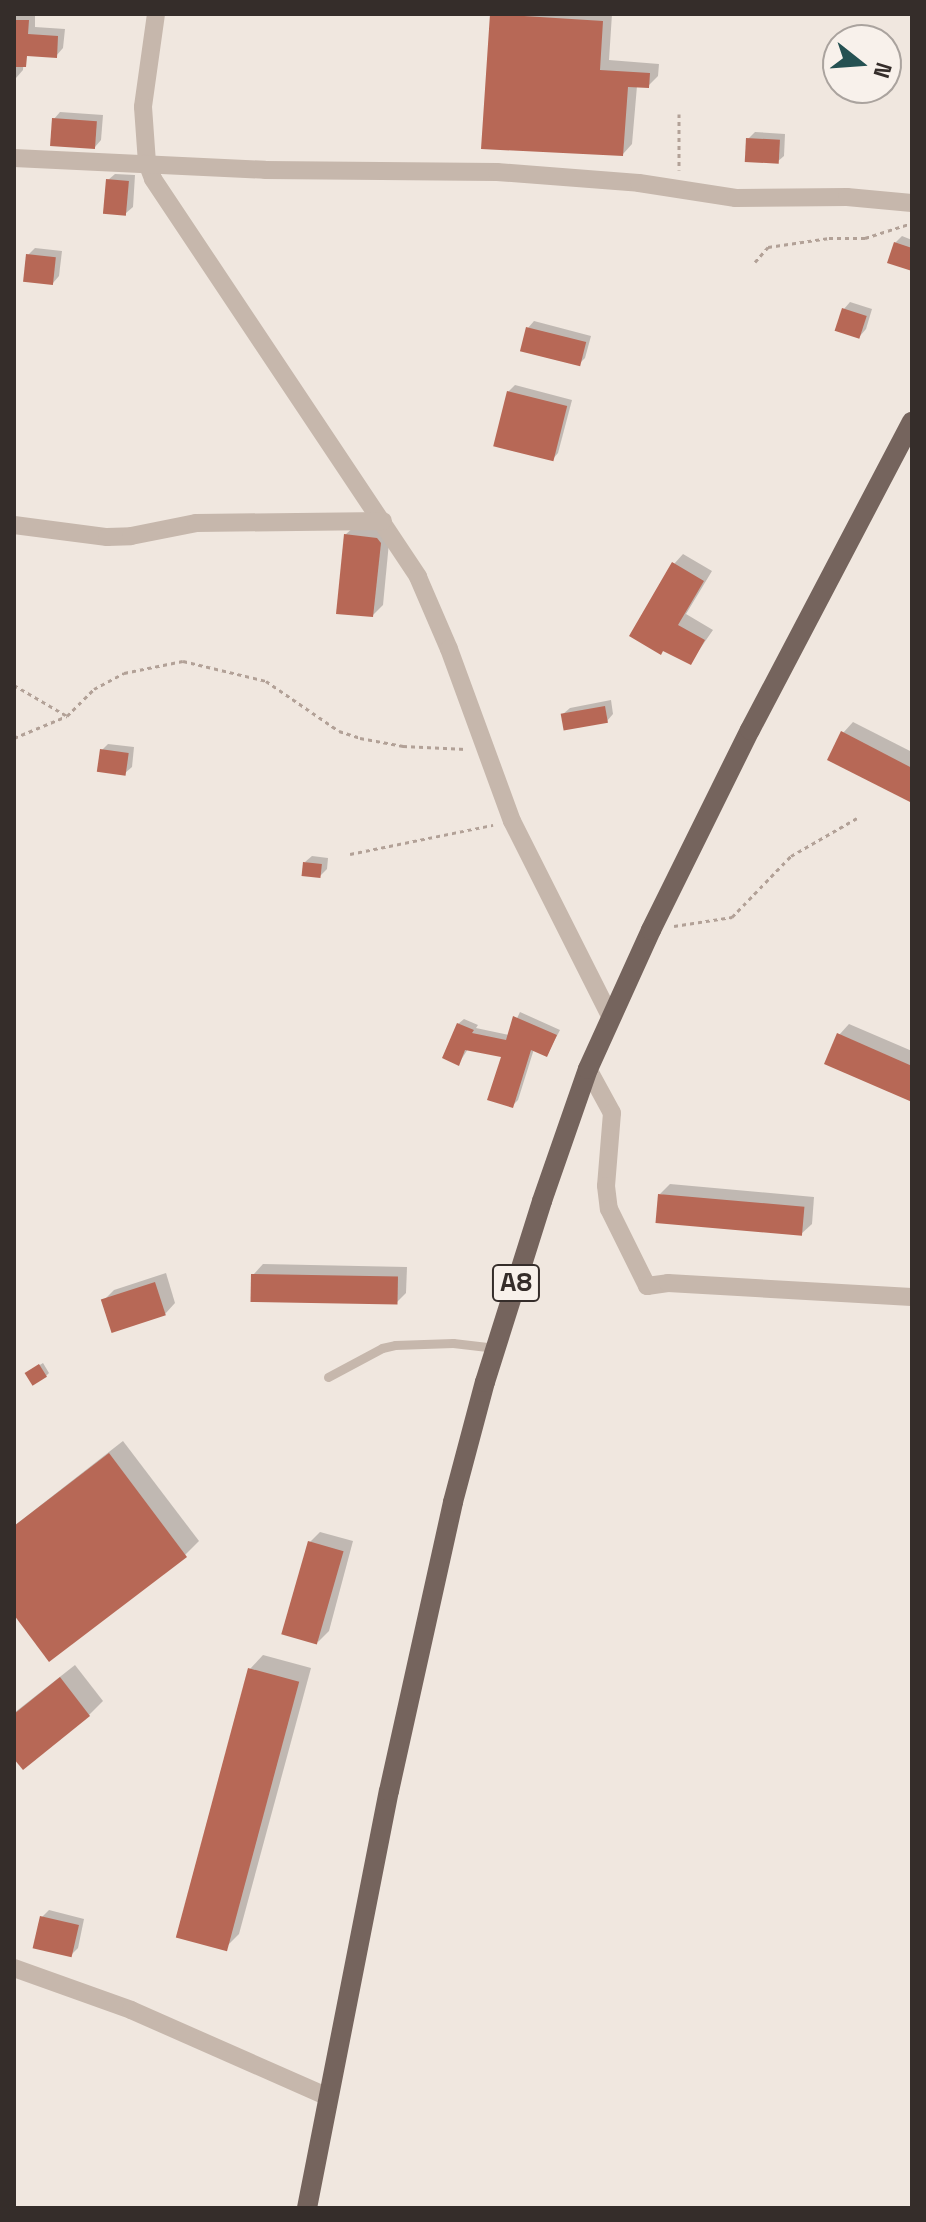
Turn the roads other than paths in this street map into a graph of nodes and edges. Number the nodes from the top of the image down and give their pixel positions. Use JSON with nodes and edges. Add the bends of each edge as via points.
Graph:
{"nodes":[{"id":1,"x":156,"y":14,"type":"edge"},
{"id":2,"x":14,"y":158,"type":"edge"},
{"id":3,"x":147,"y":163,"type":"junction"},
{"id":4,"x":912,"y":203,"type":"edge"},
{"id":5,"x":912,"y":422,"type":"edge"},
{"id":6,"x":383,"y":521,"type":"junction"},
{"id":7,"x":14,"y":525,"type":"edge"},
{"id":8,"x":611,"y":1018,"type":"junction"},
{"id":9,"x":588,"y":1069,"type":"junction"},
{"id":10,"x":912,"y":1297,"type":"edge"},
{"id":11,"x":496,"y":1348,"type":"junction"},
{"id":12,"x":328,"y":1377,"type":"dead end"},
{"id":13,"x":14,"y":1968,"type":"edge"},
{"id":14,"x":328,"y":2097,"type":"junction"},
{"id":15,"x":307,"y":2208,"type":"edge"}],
"edges":[{"from":1,"to":3,"type":"street","via":[[143,107]]},
{"from":2,"to":3,"type":"street"},
{"from":3,"to":4,"type":"street","via":[[497,172],[639,183],[736,198],[847,197]]},
{"from":3,"to":6,"type":"street","via":[[177,216]]},
{"from":5,"to":8,"type":"main road","number":"A8","via":[[750,730]]},
{"from":6,"to":7,"type":"street","via":[[196,523],[107,537]]},
{"from":6,"to":8,"type":"street","via":[[418,577],[512,821]]},
{"from":8,"to":9,"type":"main road","number":"A8"},
{"from":9,"to":10,"type":"street","via":[[612,1113],[609,1209],[647,1286]]},
{"from":9,"to":11,"type":"main road","number":"A8"},
{"from":11,"to":12,"type":"lane","via":[[395,1345]]},
{"from":11,"to":14,"type":"main road","number":"A8","via":[[453,1502]]},
{"from":13,"to":14,"type":"street","via":[[131,2010]]},
{"from":14,"to":15,"type":"main road","number":"A8"}]}
